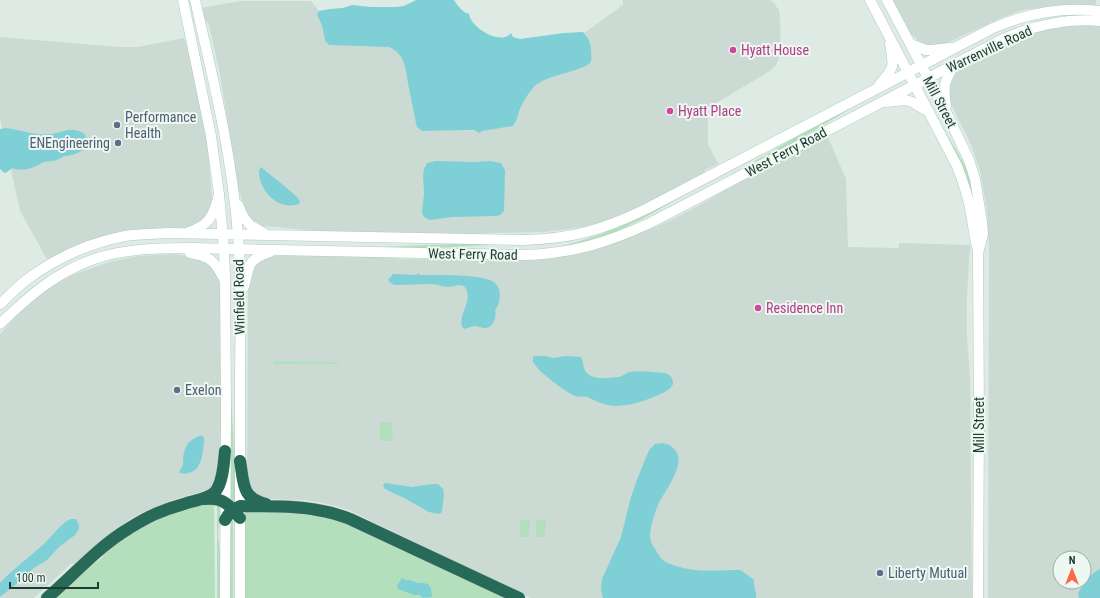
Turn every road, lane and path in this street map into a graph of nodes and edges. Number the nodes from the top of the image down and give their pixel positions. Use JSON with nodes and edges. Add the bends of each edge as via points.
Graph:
{"nodes":[{"id":1,"x":183,"y":0,"type":"edge"},
{"id":2,"x":195,"y":0,"type":"edge"},
{"id":3,"x":870,"y":0,"type":"edge"},
{"id":4,"x":887,"y":0,"type":"edge"},
{"id":5,"x":1100,"y":10,"type":"edge"},
{"id":6,"x":1100,"y":21,"type":"edge"},
{"id":7,"x":888,"y":34,"type":"junction"},
{"id":8,"x":910,"y":44,"type":"junction"},
{"id":9,"x":956,"y":48,"type":"junction"},
{"id":10,"x":954,"y":65,"type":"junction"},
{"id":11,"x":921,"y":66,"type":"junction"},
{"id":12,"x":909,"y":72,"type":"junction"},
{"id":13,"x":928,"y":78,"type":"junction"},
{"id":14,"x":915,"y":85,"type":"junction"},
{"id":15,"x":874,"y":90,"type":"junction"},
{"id":16,"x":882,"y":102,"type":"junction"},
{"id":17,"x":930,"y":113,"type":"junction"},
{"id":18,"x":947,"y":114,"type":"junction"},
{"id":19,"x":219,"y":194,"type":"junction"},
{"id":20,"x":234,"y":197,"type":"junction"},
{"id":21,"x":184,"y":234,"type":"junction"},
{"id":22,"x":223,"y":234,"type":"junction"},
{"id":23,"x":238,"y":235,"type":"junction"},
{"id":24,"x":267,"y":235,"type":"junction"},
{"id":25,"x":160,"y":248,"type":"junction"},
{"id":26,"x":224,"y":249,"type":"junction"},
{"id":27,"x":238,"y":249,"type":"junction"},
{"id":28,"x":276,"y":250,"type":"junction"},
{"id":29,"x":978,"y":253,"type":"junction"},
{"id":30,"x":225,"y":280,"type":"junction"},
{"id":31,"x":240,"y":303,"type":"junction"},
{"id":32,"x":0,"y":304,"type":"edge"},
{"id":33,"x":0,"y":324,"type":"edge"},
{"id":34,"x":225,"y":451,"type":"junction"},
{"id":35,"x":240,"y":460,"type":"junction"},
{"id":36,"x":203,"y":499,"type":"junction"},
{"id":37,"x":279,"y":506,"type":"junction"},
{"id":38,"x":234,"y":509,"type":"junction"},
{"id":39,"x":225,"y":520,"type":"joint"},
{"id":40,"x":47,"y":598,"type":"edge"},
{"id":41,"x":225,"y":598,"type":"edge"},
{"id":42,"x":240,"y":598,"type":"edge"},
{"id":43,"x":520,"y":598,"type":"edge"},
{"id":44,"x":978,"y":598,"type":"edge"}],
"edges":[{"from":1,"to":19,"type":"main road","name":"Winfield Road","via":[[206,108]]},
{"from":2,"to":20,"type":"main road","name":"Winfield Road","via":[[224,128]]},
{"from":3,"to":7,"type":"main road"},
{"from":4,"to":8,"type":"main road"},
{"from":5,"to":9,"type":"main road","name":"Warrenville Road","via":[[1061,10],[1025,16],[993,28]]},
{"from":6,"to":10,"type":"main road","name":"Warrenville Road","via":[[1063,21],[1030,28]]},
{"from":7,"to":12,"type":"main road"},
{"from":7,"to":15,"type":"main road","via":[[893,63],[891,70]]},
{"from":8,"to":9,"type":"main road","via":[[926,50]]},
{"from":8,"to":11,"type":"main road"},
{"from":9,"to":11,"type":"main road","name":"Warrenville Road"},
{"from":10,"to":13,"type":"main road","name":"Warrenville Road"},
{"from":10,"to":18,"type":"main road","via":[[944,89]]},
{"from":11,"to":12,"type":"main road","name":"Warrenville Road"},
{"from":11,"to":13,"type":"main road","name":"Mill Street"},
{"from":12,"to":14,"type":"main road","name":"Mill Street"},
{"from":12,"to":15,"type":"main road","name":"West Ferry Road"},
{"from":13,"to":14,"type":"main road","name":"West Ferry Road"},
{"from":13,"to":18,"type":"main road","name":"Mill Street"},
{"from":14,"to":16,"type":"main road","name":"West Ferry Road"},
{"from":14,"to":17,"type":"main road","name":"Mill Street"},
{"from":15,"to":24,"type":"main road","name":"West Ferry Road","via":[[646,209],[616,223],[582,234],[565,238],[523,240]]},
{"from":16,"to":17,"type":"main road","via":[[906,100]]},
{"from":16,"to":28,"type":"main road","name":"West Ferry Road","via":[[650,223],[582,249],[522,255]]},
{"from":17,"to":29,"type":"main road","name":"Mill Street","via":[[962,178]]},
{"from":18,"to":29,"type":"main road","name":"Mill Street","via":[[966,151],[975,179],[983,234]]},
{"from":19,"to":21,"type":"main road","via":[[206,224]]},
{"from":19,"to":22,"type":"main road","name":"Winfield Road"},
{"from":20,"to":23,"type":"main road","name":"Winfield Road"},
{"from":20,"to":24,"type":"main road","via":[[250,225]]},
{"from":21,"to":22,"type":"main road","name":"West Ferry Road"},
{"from":21,"to":32,"type":"main road","name":"West Ferry Road","via":[[125,236],[82,248],[41,270]]},
{"from":22,"to":23,"type":"main road","name":"West Ferry Road"},
{"from":22,"to":26,"type":"main road","name":"Winfield Road"},
{"from":23,"to":24,"type":"main road","name":"West Ferry Road"},
{"from":23,"to":27,"type":"main road","name":"Winfield Road"},
{"from":25,"to":26,"type":"main road","name":"West Ferry Road"},
{"from":25,"to":30,"type":"main road","via":[[209,258]]},
{"from":25,"to":33,"type":"main road","name":"West Ferry Road","via":[[119,252],[94,259],[61,274],[37,290]]},
{"from":26,"to":27,"type":"main road","name":"West Ferry Road"},
{"from":26,"to":30,"type":"main road","name":"Winfield Road"},
{"from":27,"to":28,"type":"main road","name":"West Ferry Road"},
{"from":27,"to":31,"type":"main road","name":"Winfield Road"},
{"from":28,"to":31,"type":"main road","via":[[254,259],[250,264]]},
{"from":29,"to":44,"type":"main road","name":"Mill Street"},
{"from":30,"to":34,"type":"main road","name":"Winfield Road"},
{"from":31,"to":35,"type":"main road","name":"Winfield Road"},
{"from":34,"to":36,"type":"highway","via":[[218,486],[215,492]]},
{"from":34,"to":38,"type":"main road","name":"Winfield Road"},
{"from":35,"to":37,"type":"highway","via":[[247,494],[258,502]]},
{"from":35,"to":38,"type":"main road","name":"Winfield Road"},
{"from":36,"to":38,"type":"highway","via":[[216,498]]},
{"from":36,"to":40,"type":"highway","via":[[163,511],[128,528],[104,546]]},
{"from":37,"to":38,"type":"highway"},
{"from":37,"to":43,"type":"highway","via":[[317,510],[350,519]]},
{"from":38,"to":39,"type":"highway"},
{"from":38,"to":42,"type":"main road","name":"Winfield Road"},
{"from":39,"to":41,"type":"main road"}]}
